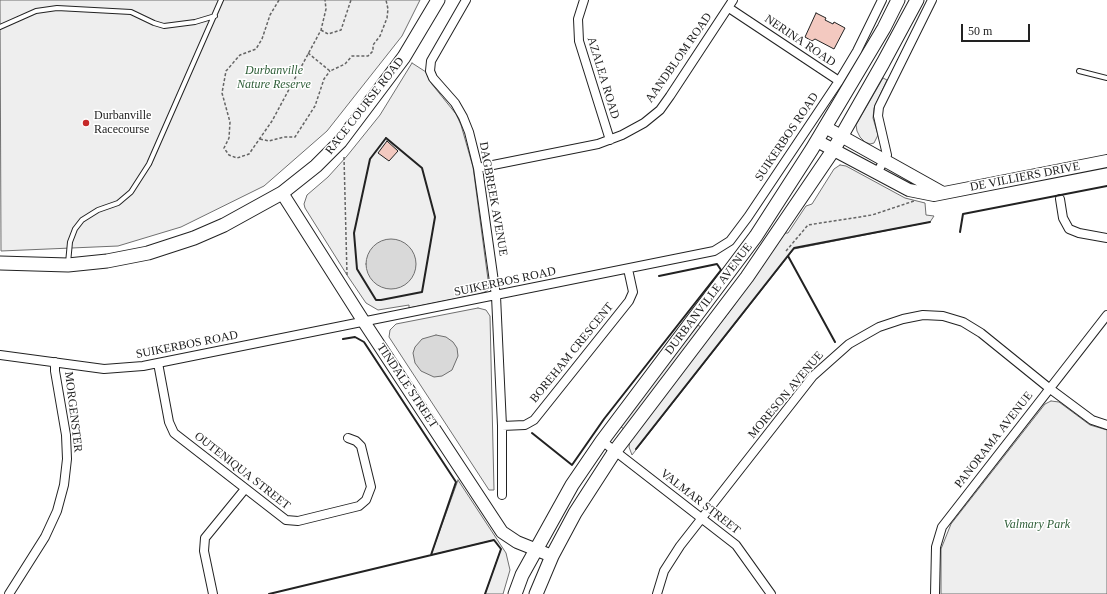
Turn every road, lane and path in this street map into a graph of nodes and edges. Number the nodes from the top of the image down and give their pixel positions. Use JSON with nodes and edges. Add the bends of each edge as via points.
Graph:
{"nodes":[{"id":1,"x":221,"y":0,"type":"edge"},
{"id":2,"x":279,"y":0,"type":"edge"},
{"id":3,"x":325,"y":0,"type":"edge"},
{"id":4,"x":351,"y":0,"type":"edge"},
{"id":5,"x":386,"y":0,"type":"edge"},
{"id":6,"x":438,"y":0,"type":"edge"},
{"id":7,"x":466,"y":0,"type":"edge"},
{"id":8,"x":584,"y":0,"type":"edge"},
{"id":9,"x":733,"y":0,"type":"edge"},
{"id":10,"x":882,"y":0,"type":"edge"},
{"id":11,"x":898,"y":0,"type":"edge"},
{"id":12,"x":917,"y":0,"type":"edge"},
{"id":13,"x":932,"y":0,"type":"edge"},
{"id":14,"x":729,"y":8,"type":"junction"},
{"id":15,"x":215,"y":16,"type":"junction"},
{"id":16,"x":0,"y":26,"type":"edge"},
{"id":17,"x":321,"y":30,"type":"junction"},
{"id":18,"x":308,"y":53,"type":"junction"},
{"id":19,"x":1079,"y":70,"type":"dead end"},
{"id":20,"x":330,"y":71,"type":"junction"},
{"id":21,"x":1107,"y":78,"type":"edge"},
{"id":22,"x":839,"y":81,"type":"junction"},
{"id":23,"x":825,"y":127,"type":"junction"},
{"id":24,"x":841,"y":137,"type":"junction"},
{"id":25,"x":260,"y":139,"type":"junction"},
{"id":26,"x":610,"y":140,"type":"junction"},
{"id":27,"x":818,"y":140,"type":"junction"},
{"id":28,"x":834,"y":149,"type":"junction"},
{"id":29,"x":344,"y":157,"type":"dead end"},
{"id":30,"x":884,"y":160,"type":"junction"},
{"id":31,"x":1107,"y":161,"type":"edge"},
{"id":32,"x":478,"y":168,"type":"junction"},
{"id":33,"x":877,"y":173,"type":"junction"},
{"id":34,"x":282,"y":193,"type":"junction"},
{"id":35,"x":943,"y":193,"type":"junction"},
{"id":36,"x":1060,"y":199,"type":"dead end"},
{"id":37,"x":915,"y":200,"type":"dead end"},
{"id":38,"x":1107,"y":238,"type":"edge"},
{"id":39,"x":786,"y":251,"type":"dead end"},
{"id":40,"x":0,"y":263,"type":"edge"},
{"id":41,"x":68,"y":266,"type":"junction"},
{"id":42,"x":628,"y":269,"type":"junction"},
{"id":43,"x":347,"y":275,"type":"dead end"},
{"id":44,"x":496,"y":296,"type":"junction"},
{"id":45,"x":1107,"y":315,"type":"edge"},
{"id":46,"x":364,"y":322,"type":"junction"},
{"id":47,"x":0,"y":355,"type":"edge"},
{"id":48,"x":55,"y":362,"type":"junction"},
{"id":49,"x":158,"y":364,"type":"junction"},
{"id":50,"x":1049,"y":388,"type":"junction"},
{"id":51,"x":1107,"y":425,"type":"edge"},
{"id":52,"x":502,"y":426,"type":"junction"},
{"id":53,"x":348,"y":438,"type":"dead end"},
{"id":54,"x":602,"y":441,"type":"junction"},
{"id":55,"x":615,"y":451,"type":"junction"},
{"id":56,"x":245,"y":489,"type":"junction"},
{"id":57,"x":502,"y":495,"type":"dead end"},
{"id":58,"x":702,"y":518,"type":"junction"},
{"id":59,"x":536,"y":550,"type":"junction"},
{"id":60,"x":552,"y":556,"type":"junction"},
{"id":61,"x":9,"y":594,"type":"edge"},
{"id":62,"x":213,"y":594,"type":"edge"},
{"id":63,"x":515,"y":594,"type":"edge"},
{"id":64,"x":536,"y":594,"type":"edge"},
{"id":65,"x":657,"y":594,"type":"edge"},
{"id":66,"x":771,"y":594,"type":"edge"},
{"id":67,"x":935,"y":594,"type":"edge"}],
"edges":[{"from":1,"to":15,"type":"lane"},
{"from":2,"to":25,"type":"path","via":[[256,49],[240,55],[226,71],[222,93],[230,122],[229,138],[224,148],[229,155],[237,158],[249,154]]},
{"from":3,"to":17,"type":"path","via":[[326,9]]},
{"from":4,"to":17,"type":"path","via":[[341,30],[328,34]]},
{"from":5,"to":20,"type":"path","via":[[386,18],[380,36],[373,45],[373,51],[365,57],[352,56],[345,64]]},
{"from":6,"to":34,"type":"main road","name":"RACE COURSE ROAD","via":[[404,57],[340,142],[316,166]]},
{"from":7,"to":32,"type":"street","name":"DAGBREEK AVENUE","via":[[432,61],[430,71],[463,117]]},
{"from":8,"to":26,"type":"street","name":"AZALEA ROAD","via":[[578,19],[579,41]]},
{"from":9,"to":14,"type":"street","name":"AANDBLOM ROAD"},
{"from":10,"to":22,"type":"street","name":"SUIKERBOS ROAD"},
{"from":11,"to":23,"type":"main road","name":"DURBANVILLE AVENUE"},
{"from":12,"to":24,"type":"main road","name":"DURBANVILLE AVENUE"},
{"from":13,"to":30,"type":"street","via":[[879,107],[878,116],[886,155]]},
{"from":14,"to":22,"type":"street","name":"NERINA ROAD"},
{"from":14,"to":26,"type":"street","name":"AANDBLOM ROAD","via":[[660,110],[633,130]]},
{"from":15,"to":16,"type":"lane","via":[[195,22],[164,26],[131,12],[57,8],[36,11]]},
{"from":15,"to":41,"type":"lane","via":[[149,164],[132,192],[118,203],[98,210],[82,220],[70,242]]},
{"from":17,"to":18,"type":"path"},
{"from":18,"to":20,"type":"path"},
{"from":18,"to":25,"type":"path"},
{"from":19,"to":21,"type":"lane"},
{"from":20,"to":25,"type":"path","via":[[324,79],[315,106],[295,137],[268,141]]},
{"from":22,"to":42,"type":"street","name":"SUIKERBOS ROAD","via":[[730,241],[708,253]]},
{"from":23,"to":24,"type":"main road"},
{"from":23,"to":27,"type":"main road","name":"DURBANVILLE AVENUE"},
{"from":24,"to":28,"type":"main road","name":"DURBANVILLE AVENUE"},
{"from":24,"to":30,"type":"main road"},
{"from":26,"to":32,"type":"street","name":"AANDBLOM ROAD"},
{"from":27,"to":28,"type":"main road","name":"DE VILLIERS DRIVE"},
{"from":27,"to":54,"type":"main road","name":"DURBANVILLE AVENUE","via":[[734,266]]},
{"from":28,"to":33,"type":"main road","name":"DE VILLIERS DRIVE"},
{"from":28,"to":55,"type":"main road","name":"DURBANVILLE AVENUE","via":[[747,277]]},
{"from":29,"to":43,"type":"path"},
{"from":30,"to":33,"type":"street"},
{"from":30,"to":35,"type":"main road"},
{"from":31,"to":35,"type":"main road","name":"DE VILLIERS DRIVE"},
{"from":32,"to":44,"type":"street","name":"DAGBREEK AVENUE"},
{"from":33,"to":35,"type":"main road","name":"DE VILLIERS DRIVE","via":[[916,192],[934,195]]},
{"from":34,"to":41,"type":"main road","name":"RACE COURSE ROAD","via":[[224,225],[194,238],[128,258]]},
{"from":34,"to":46,"type":"main road","name":"TINDALE STREET"},
{"from":36,"to":38,"type":"street","via":[[1063,218],[1069,229]]},
{"from":37,"to":39,"type":"path","via":[[872,215],[808,225]]},
{"from":40,"to":41,"type":"main road","name":"RACE COURSE ROAD"},
{"from":42,"to":44,"type":"street","name":"SUIKERBOS ROAD"},
{"from":42,"to":52,"type":"street","name":"BOREHAM CRESCENT","via":[[631,298],[562,384],[531,422],[524,425]]},
{"from":44,"to":46,"type":"street","name":"SUIKERBOS ROAD"},
{"from":44,"to":52,"type":"street","name":"DAGBREEK AVENUE"},
{"from":45,"to":50,"type":"street","name":"PANORAMA AVENUE"},
{"from":46,"to":49,"type":"street","name":"SUIKERBOS ROAD"},
{"from":46,"to":59,"type":"main road","name":"TINDALE STREET","via":[[502,532]]},
{"from":47,"to":48,"type":"street","name":"SUIKERBOS ROAD"},
{"from":48,"to":49,"type":"street","name":"SUIKERBOS ROAD","via":[[113,369]]},
{"from":48,"to":61,"type":"street","name":"MORGENSTER","via":[[66,435],[64,485],[57,512],[45,537]]},
{"from":49,"to":56,"type":"street","name":"OUTENIQUA STREET","via":[[172,430]]},
{"from":50,"to":51,"type":"street","name":"MORESON AVENUE","via":[[1092,420]]},
{"from":50,"to":58,"type":"street","name":"MORESON AVENUE","via":[[981,333],[963,322],[943,316],[923,315],[885,325],[849,344],[824,364]]},
{"from":50,"to":67,"type":"street","name":"PANORAMA AVENUE","via":[[942,527],[936,547]]},
{"from":52,"to":57,"type":"street","name":"DAGBREEK AVENUE"},
{"from":53,"to":56,"type":"street","name":"OUTENIQUA STREET","via":[[361,446],[370,483],[369,496],[359,506],[290,521],[281,518]]},
{"from":54,"to":55,"type":"street","name":"VALMAR STREET"},
{"from":54,"to":59,"type":"main road","name":"DURBANVILLE AVENUE","via":[[560,504]]},
{"from":55,"to":58,"type":"street","name":"VALMAR STREET"},
{"from":55,"to":60,"type":"main road","name":"DURBANVILLE AVENUE","via":[[575,513]]},
{"from":56,"to":62,"type":"street","via":[[205,538],[204,551]]},
{"from":58,"to":65,"type":"street","name":"MORESON AVENUE","via":[[664,571]]},
{"from":58,"to":66,"type":"street","name":"VALMAR STREET","via":[[736,545]]},
{"from":59,"to":60,"type":"main road","name":"TINDALE STREET"},
{"from":59,"to":63,"type":"main road","name":"DURBANVILLE AVENUE"},
{"from":60,"to":64,"type":"main road","name":"DURBANVILLE AVENUE"}]}
